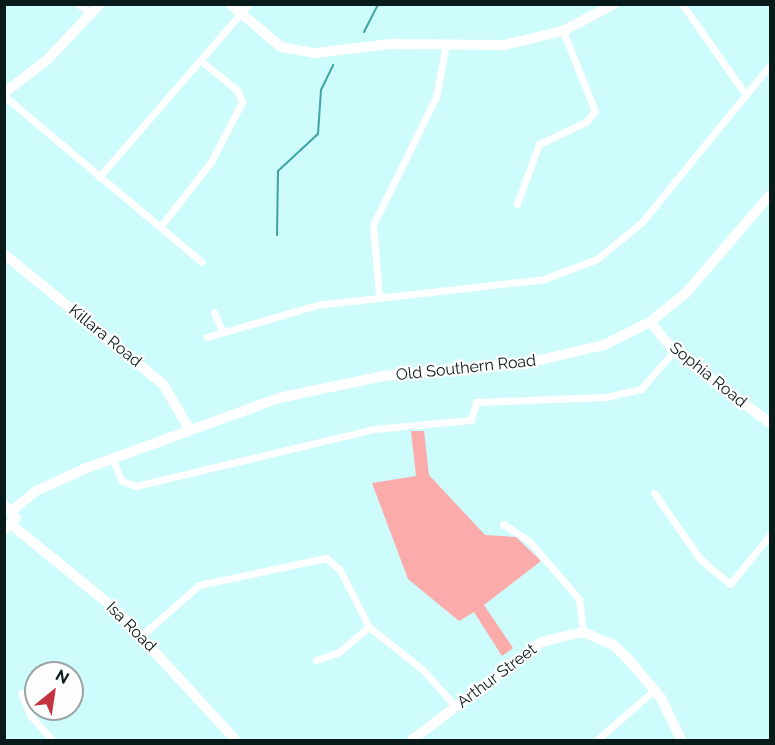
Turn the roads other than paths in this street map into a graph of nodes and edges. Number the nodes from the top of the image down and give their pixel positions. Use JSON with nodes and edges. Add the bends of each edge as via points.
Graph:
{"nodes":[{"id":1,"x":78,"y":4,"type":"edge"},
{"id":2,"x":100,"y":4,"type":"edge"},
{"id":3,"x":230,"y":4,"type":"edge"},
{"id":4,"x":249,"y":4,"type":"edge"},
{"id":5,"x":614,"y":4,"type":"edge"},
{"id":6,"x":682,"y":4,"type":"edge"},
{"id":7,"x":92,"y":14,"type":"junction"},
{"id":8,"x":241,"y":14,"type":"junction"},
{"id":9,"x":563,"y":31,"type":"junction"},
{"id":10,"x":445,"y":49,"type":"junction"},
{"id":11,"x":201,"y":61,"type":"junction"},
{"id":12,"x":771,"y":65,"type":"edge"},
{"id":13,"x":4,"y":95,"type":"edge"},
{"id":14,"x":746,"y":95,"type":"junction"},
{"id":15,"x":99,"y":177,"type":"junction"},
{"id":16,"x":771,"y":195,"type":"edge"},
{"id":17,"x":518,"y":204,"type":"dead end"},
{"id":18,"x":160,"y":226,"type":"junction"},
{"id":19,"x":4,"y":254,"type":"edge"},
{"id":20,"x":202,"y":262,"type":"dead end"},
{"id":21,"x":379,"y":295,"type":"junction"},
{"id":22,"x":213,"y":312,"type":"dead end"},
{"id":23,"x":650,"y":322,"type":"junction"},
{"id":24,"x":222,"y":331,"type":"junction"},
{"id":25,"x":207,"y":337,"type":"dead end"},
{"id":26,"x":674,"y":351,"type":"junction"},
{"id":27,"x":771,"y":423,"type":"edge"},
{"id":28,"x":190,"y":430,"type":"junction"},
{"id":29,"x":112,"y":458,"type":"junction"},
{"id":30,"x":654,"y":493,"type":"dead end"},
{"id":31,"x":9,"y":508,"type":"edge"},
{"id":32,"x":502,"y":525,"type":"dead end"},
{"id":33,"x":9,"y":528,"type":"edge"},
{"id":34,"x":771,"y":535,"type":"edge"},
{"id":35,"x":369,"y":627,"type":"junction"},
{"id":36,"x":583,"y":632,"type":"junction"},
{"id":37,"x":141,"y":636,"type":"junction"},
{"id":38,"x":316,"y":660,"type":"dead end"},
{"id":39,"x":654,"y":690,"type":"junction"},
{"id":40,"x":21,"y":693,"type":"dead end"},
{"id":41,"x":456,"y":707,"type":"junction"},
{"id":42,"x":52,"y":741,"type":"edge"},
{"id":43,"x":236,"y":741,"type":"edge"},
{"id":44,"x":412,"y":741,"type":"edge"},
{"id":45,"x":597,"y":741,"type":"edge"},
{"id":46,"x":681,"y":741,"type":"edge"}],
"edges":[{"from":1,"to":7,"type":"street"},
{"from":2,"to":7,"type":"street"},
{"from":3,"to":8,"type":"street"},
{"from":4,"to":8,"type":"street"},
{"from":5,"to":9,"type":"street"},
{"from":6,"to":14,"type":"street"},
{"from":7,"to":13,"type":"street"},
{"from":8,"to":10,"type":"street","via":[[291,51],[332,53],[402,44]]},
{"from":8,"to":11,"type":"street"},
{"from":9,"to":10,"type":"street","via":[[504,45]]},
{"from":9,"to":17,"type":"street","via":[[595,111],[586,122],[541,142]]},
{"from":10,"to":21,"type":"street","via":[[436,97],[373,225]]},
{"from":11,"to":15,"type":"street"},
{"from":11,"to":18,"type":"street","via":[[237,90],[242,102],[207,168]]},
{"from":12,"to":14,"type":"street"},
{"from":13,"to":15,"type":"street"},
{"from":14,"to":21,"type":"street","via":[[642,222],[597,260],[544,279]]},
{"from":15,"to":18,"type":"street"},
{"from":16,"to":23,"type":"street","name":"Old Southern Road","via":[[703,276]]},
{"from":18,"to":20,"type":"street"},
{"from":19,"to":28,"type":"street","name":"Killara Road","via":[[163,384]]},
{"from":21,"to":24,"type":"street","via":[[285,312]]},
{"from":22,"to":24,"type":"street"},
{"from":23,"to":26,"type":"street","name":"Sophia Road"},
{"from":23,"to":28,"type":"street","name":"Old Southern Road","via":[[575,354],[333,385]]},
{"from":24,"to":25,"type":"street"},
{"from":26,"to":27,"type":"street","name":"Sophia Road"},
{"from":26,"to":29,"type":"street","via":[[641,388],[606,397],[476,402],[471,420],[374,429],[136,486],[123,481]]},
{"from":28,"to":29,"type":"street","name":"Old Southern Road"},
{"from":29,"to":31,"type":"street","name":"Old Southern Road","via":[[36,491]]},
{"from":30,"to":34,"type":"street","via":[[700,559],[730,584]]},
{"from":31,"to":33,"type":"street"},
{"from":32,"to":36,"type":"street","via":[[529,541],[579,599]]},
{"from":33,"to":37,"type":"street","name":"Isa Road"},
{"from":35,"to":37,"type":"street","via":[[340,570],[319,557],[199,585]]},
{"from":35,"to":38,"type":"street","via":[[339,652]]},
{"from":35,"to":41,"type":"street","via":[[423,670]]},
{"from":36,"to":39,"type":"street","via":[[614,645]]},
{"from":36,"to":41,"type":"street","name":"Arthur Street","via":[[541,642]]},
{"from":37,"to":43,"type":"street","name":"Isa Road"},
{"from":39,"to":45,"type":"street"},
{"from":39,"to":46,"type":"street"},
{"from":40,"to":42,"type":"street","via":[[31,716]]},
{"from":41,"to":44,"type":"street","name":"Arthur Street"}]}
